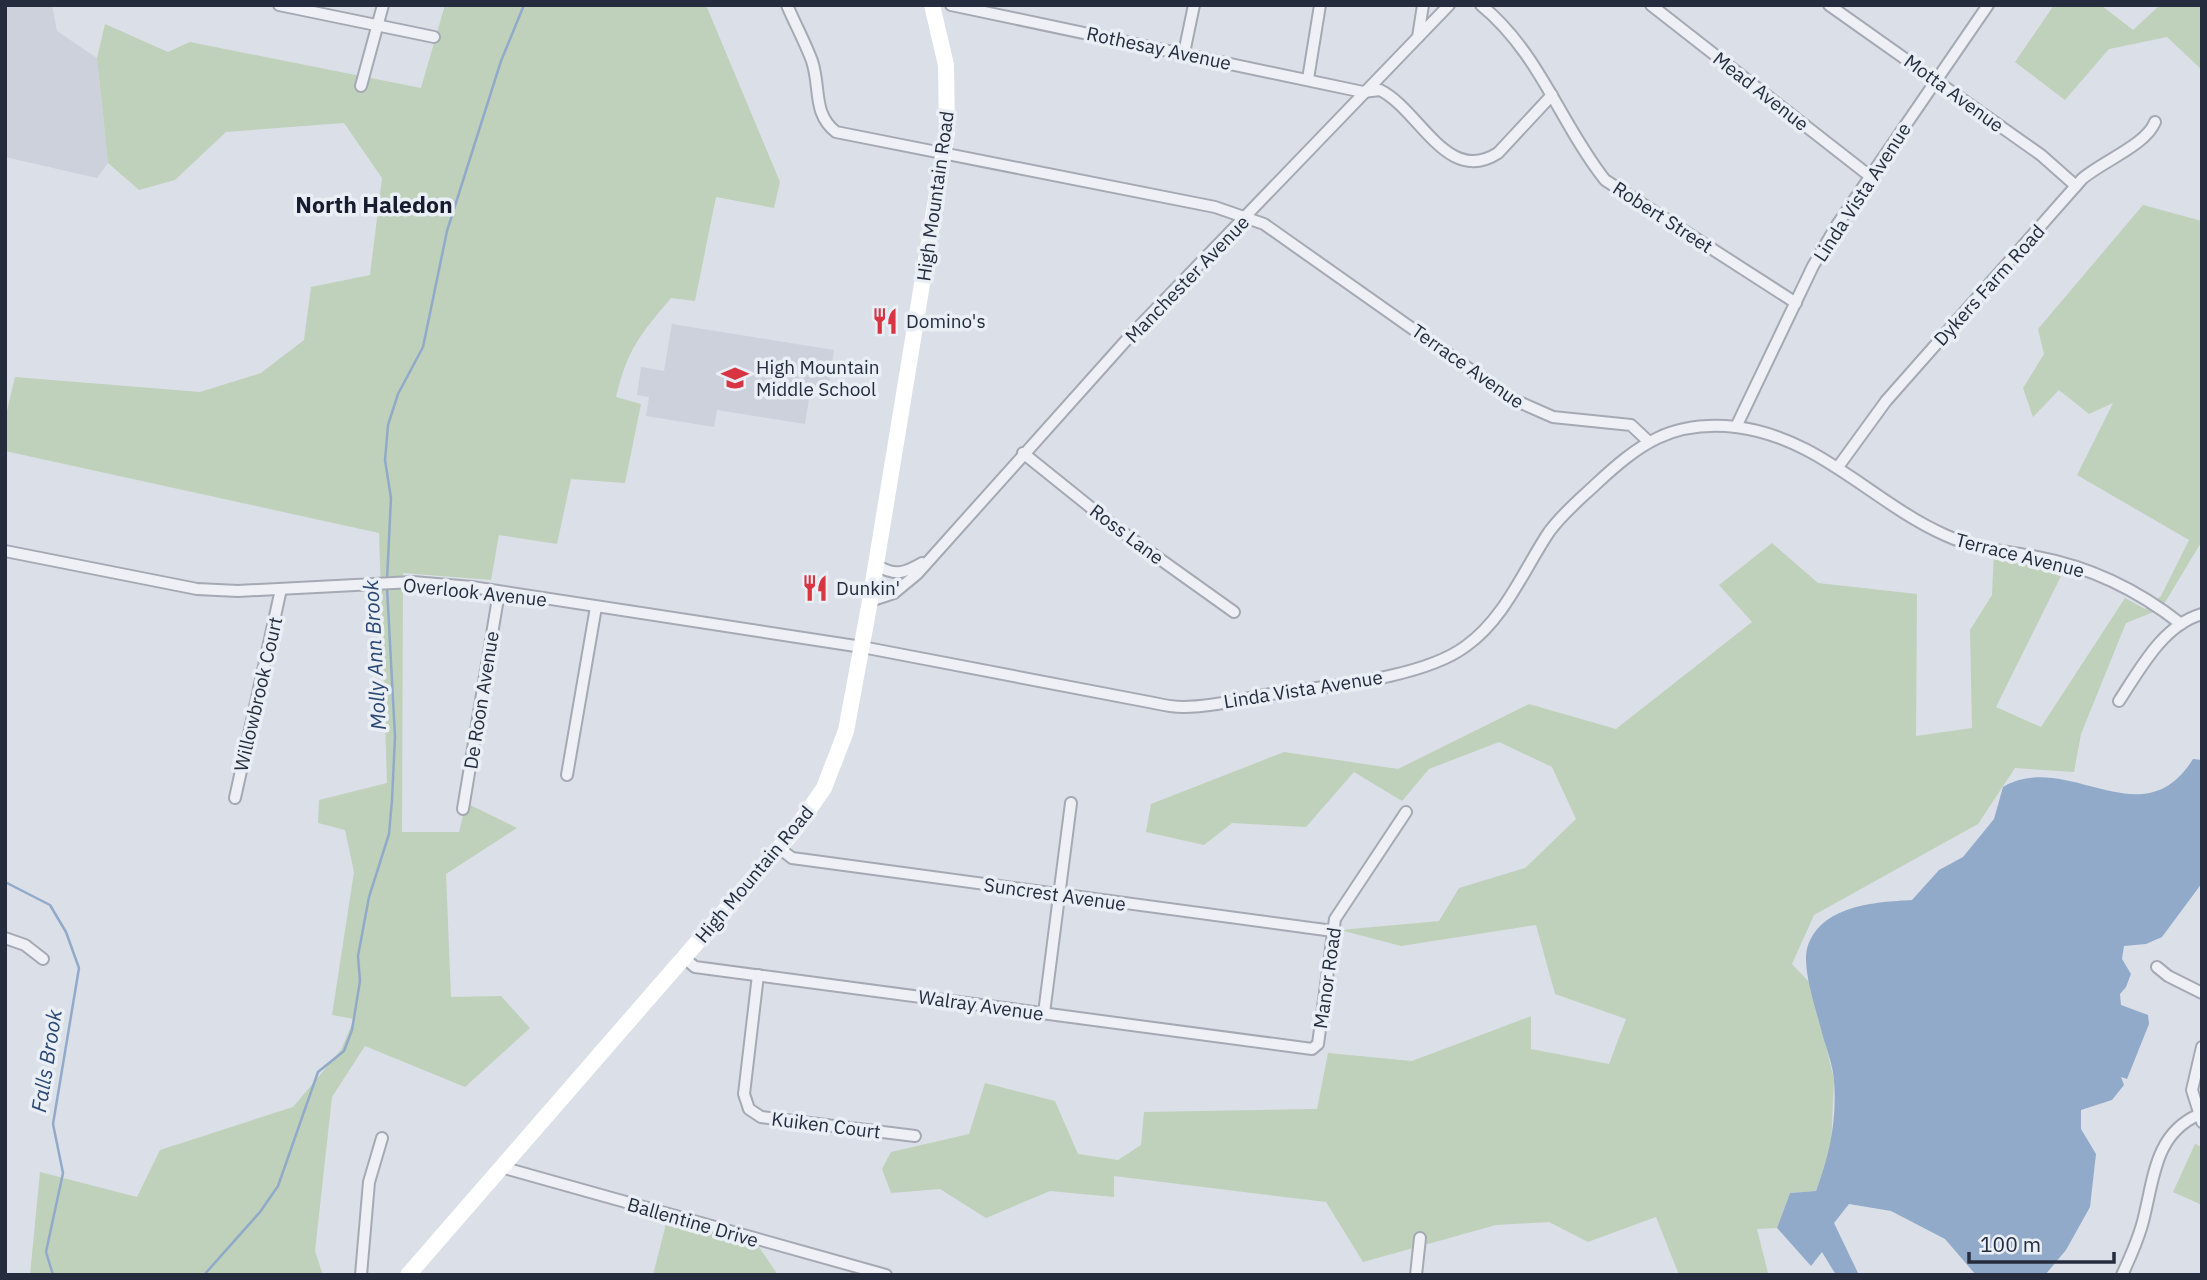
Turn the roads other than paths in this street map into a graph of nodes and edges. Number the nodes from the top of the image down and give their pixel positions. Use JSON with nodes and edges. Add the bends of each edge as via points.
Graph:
{"nodes":[{"id":1,"x":279,"y":5,"type":"edge"},
{"id":2,"x":383,"y":5,"type":"edge"},
{"id":3,"x":787,"y":5,"type":"edge"},
{"id":4,"x":932,"y":5,"type":"edge"},
{"id":5,"x":951,"y":5,"type":"edge"},
{"id":6,"x":1194,"y":5,"type":"edge"},
{"id":7,"x":1320,"y":5,"type":"edge"},
{"id":8,"x":1423,"y":5,"type":"edge"},
{"id":9,"x":1449,"y":5,"type":"edge"},
{"id":10,"x":1481,"y":5,"type":"edge"},
{"id":11,"x":1651,"y":5,"type":"edge"},
{"id":12,"x":1829,"y":5,"type":"edge"},
{"id":13,"x":1988,"y":5,"type":"edge"},
{"id":14,"x":378,"y":26,"type":"junction"},
{"id":15,"x":434,"y":37,"type":"dead end"},
{"id":16,"x":1418,"y":37,"type":"junction"},
{"id":17,"x":1184,"y":52,"type":"junction"},
{"id":18,"x":1308,"y":79,"type":"junction"},
{"id":19,"x":1937,"y":79,"type":"junction"},
{"id":20,"x":361,"y":86,"type":"dead end"},
{"id":21,"x":1368,"y":91,"type":"junction"},
{"id":22,"x":1552,"y":96,"type":"junction"},
{"id":23,"x":2155,"y":122,"type":"dead end"},
{"id":24,"x":944,"y":154,"type":"junction"},
{"id":25,"x":1871,"y":177,"type":"junction"},
{"id":26,"x":2076,"y":186,"type":"junction"},
{"id":27,"x":1248,"y":216,"type":"junction"},
{"id":28,"x":1796,"y":303,"type":"junction"},
{"id":29,"x":1736,"y":427,"type":"junction"},
{"id":30,"x":1648,"y":441,"type":"junction"},
{"id":31,"x":1023,"y":453,"type":"junction"},
{"id":32,"x":1838,"y":467,"type":"junction"},
{"id":33,"x":5,"y":551,"type":"edge"},
{"id":34,"x":930,"y":558,"type":"junction"},
{"id":35,"x":876,"y":565,"type":"junction"},
{"id":36,"x":281,"y":589,"type":"junction"},
{"id":37,"x":499,"y":592,"type":"junction"},
{"id":38,"x":870,"y":601,"type":"junction"},
{"id":39,"x":596,"y":607,"type":"junction"},
{"id":40,"x":1234,"y":611,"type":"dead end"},
{"id":41,"x":2202,"y":614,"type":"edge"},
{"id":42,"x":2181,"y":624,"type":"junction"},
{"id":43,"x":862,"y":647,"type":"junction"},
{"id":44,"x":2119,"y":701,"type":"dead end"},
{"id":45,"x":567,"y":775,"type":"dead end"},
{"id":46,"x":235,"y":798,"type":"dead end"},
{"id":47,"x":1071,"y":803,"type":"dead end"},
{"id":48,"x":463,"y":809,"type":"dead end"},
{"id":49,"x":1406,"y":813,"type":"dead end"},
{"id":50,"x":779,"y":848,"type":"junction"},
{"id":51,"x":1059,"y":895,"type":"junction"},
{"id":52,"x":1334,"y":931,"type":"junction"},
{"id":53,"x":5,"y":938,"type":"edge"},
{"id":54,"x":683,"y":957,"type":"junction"},
{"id":55,"x":43,"y":959,"type":"dead end"},
{"id":56,"x":2157,"y":967,"type":"dead end"},
{"id":57,"x":758,"y":975,"type":"junction"},
{"id":58,"x":2202,"y":993,"type":"edge"},
{"id":59,"x":1044,"y":1013,"type":"junction"},
{"id":60,"x":1283,"y":1045,"type":"joint"},
{"id":61,"x":2202,"y":1047,"type":"edge"},
{"id":62,"x":2200,"y":1118,"type":"edge"},
{"id":63,"x":915,"y":1136,"type":"dead end"},
{"id":64,"x":382,"y":1138,"type":"dead end"},
{"id":65,"x":501,"y":1167,"type":"junction"},
{"id":66,"x":1420,"y":1238,"type":"dead end"},
{"id":67,"x":361,"y":1275,"type":"edge"},
{"id":68,"x":408,"y":1275,"type":"edge"},
{"id":69,"x":886,"y":1275,"type":"edge"},
{"id":70,"x":1416,"y":1275,"type":"edge"},
{"id":71,"x":2122,"y":1275,"type":"edge"}],
"edges":[{"from":1,"to":14,"type":"street"},
{"from":2,"to":14,"type":"street"},
{"from":3,"to":24,"type":"street","name":"Terrace Avenue","via":[[813,65],[818,108],[829,126],[842,135]]},
{"from":4,"to":24,"type":"street","name":"High Mountain Road","via":[[946,65]]},
{"from":5,"to":17,"type":"street","name":"Rothesay Avenue"},
{"from":6,"to":17,"type":"street"},
{"from":7,"to":18,"type":"street"},
{"from":8,"to":16,"type":"street"},
{"from":9,"to":16,"type":"street","name":"Manchester Avenue"},
{"from":10,"to":22,"type":"street","name":"Robert Street","via":[[1520,43]]},
{"from":11,"to":25,"type":"street","name":"Mead Avenue"},
{"from":12,"to":19,"type":"street","name":"Motta Avenue"},
{"from":13,"to":19,"type":"street","name":"Linda Vista Avenue"},
{"from":14,"to":15,"type":"street"},
{"from":14,"to":20,"type":"street"},
{"from":16,"to":21,"type":"street","name":"Manchester Avenue"},
{"from":17,"to":18,"type":"street","name":"Rothesay Avenue"},
{"from":18,"to":21,"type":"street","name":"Rothesay Avenue"},
{"from":19,"to":25,"type":"street","name":"Linda Vista Avenue"},
{"from":19,"to":26,"type":"street","name":"Motta Avenue"},
{"from":21,"to":22,"type":"street","name":"Rothesay Avenue","via":[[1386,93],[1450,154],[1469,163],[1498,153]]},
{"from":21,"to":27,"type":"street","name":"Manchester Avenue"},
{"from":22,"to":28,"type":"street","name":"Robert Street","via":[[1605,180]]},
{"from":23,"to":26,"type":"street","name":"Dykers Farm Road","via":[[2145,139],[2106,159]]},
{"from":24,"to":27,"type":"street","name":"Terrace Avenue"},
{"from":24,"to":35,"type":"street","name":"High Mountain Road"},
{"from":25,"to":28,"type":"street","name":"Linda Vista Avenue","via":[[1837,225]]},
{"from":26,"to":32,"type":"street","name":"Dykers Farm Road","via":[[1886,401]]},
{"from":27,"to":30,"type":"street","name":"Terrace Avenue","via":[[1512,399],[1553,417],[1630,425]]},
{"from":27,"to":31,"type":"street","name":"Manchester Avenue"},
{"from":28,"to":29,"type":"street","name":"Linda Vista Avenue"},
{"from":29,"to":30,"type":"street","name":"Terrace Avenue","via":[[1693,426]]},
{"from":29,"to":32,"type":"street","name":"Terrace Avenue","via":[[1783,439]]},
{"from":30,"to":43,"type":"street","name":"Linda Vista Avenue","via":[[1563,514],[1488,628],[1446,658],[1379,678],[1180,707]]},
{"from":31,"to":34,"type":"street","name":"Manchester Avenue"},
{"from":31,"to":40,"type":"street","name":"Ross Lane","via":[[1115,527]]},
{"from":32,"to":42,"type":"street","name":"Terrace Avenue","via":[[1944,535],[1988,550],[2035,556],[2088,571],[2125,587]]},
{"from":33,"to":36,"type":"street","name":"Overlook Avenue","via":[[197,589]]},
{"from":34,"to":35,"type":"street","name":"Manchester Avenue","via":[[900,574]]},
{"from":34,"to":38,"type":"street","name":"Manchester Avenue","via":[[906,585],[888,597]]},
{"from":35,"to":38,"type":"street","name":"High Mountain Road"},
{"from":36,"to":37,"type":"street","name":"Overlook Avenue","via":[[397,583]]},
{"from":36,"to":46,"type":"street","name":"Willowbrook Court"},
{"from":37,"to":39,"type":"street","name":"Overlook Avenue"},
{"from":37,"to":48,"type":"street","name":"De Roon Avenue"},
{"from":38,"to":43,"type":"street","name":"High Mountain Road"},
{"from":39,"to":43,"type":"street","name":"Overlook Avenue"},
{"from":39,"to":45,"type":"street"},
{"from":41,"to":42,"type":"street"},
{"from":42,"to":44,"type":"street","via":[[2149,656]]},
{"from":43,"to":50,"type":"street","name":"High Mountain Road","via":[[840,751],[815,803]]},
{"from":47,"to":51,"type":"street"},
{"from":49,"to":52,"type":"street","name":"Manor Road","via":[[1335,919]]},
{"from":50,"to":51,"type":"street","name":"Suncrest Avenue","via":[[792,858]]},
{"from":50,"to":54,"type":"street","name":"High Mountain Road"},
{"from":51,"to":52,"type":"street","name":"Suncrest Avenue"},
{"from":51,"to":59,"type":"street"},
{"from":52,"to":60,"type":"street","name":"Manor Road","via":[[1318,1044],[1312,1049]]},
{"from":53,"to":55,"type":"street","via":[[25,945]]},
{"from":54,"to":57,"type":"street","name":"Walray Avenue","via":[[695,967]]},
{"from":54,"to":65,"type":"street","name":"High Mountain Road"},
{"from":56,"to":58,"type":"street"},
{"from":57,"to":59,"type":"street","name":"Walray Avenue"},
{"from":57,"to":63,"type":"street","name":"Kuiken Court","via":[[744,1094],[749,1109],[761,1117]]},
{"from":59,"to":60,"type":"street","name":"Walray Avenue"},
{"from":61,"to":62,"type":"street","via":[[2193,1078]]},
{"from":62,"to":71,"type":"street","via":[[2182,1122],[2163,1145],[2142,1225]]},
{"from":64,"to":67,"type":"street","via":[[369,1182]]},
{"from":65,"to":68,"type":"street","name":"High Mountain Road"},
{"from":65,"to":69,"type":"street","name":"Ballentine Drive"},
{"from":66,"to":70,"type":"street"}]}
